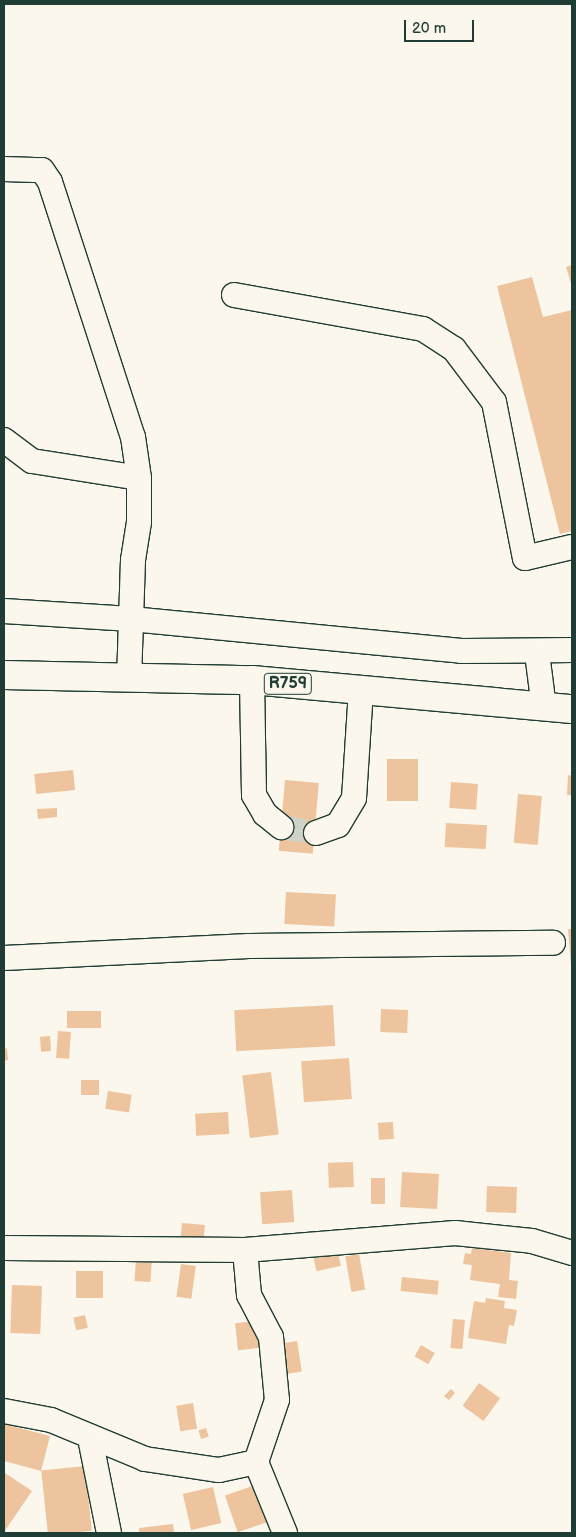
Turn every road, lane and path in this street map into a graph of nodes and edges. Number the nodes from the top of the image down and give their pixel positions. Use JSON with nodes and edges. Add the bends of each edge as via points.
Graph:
{"nodes":[{"id":1,"x":4,"y":169,"type":"edge"},
{"id":2,"x":234,"y":295,"type":"dead end"},
{"id":3,"x":4,"y":440,"type":"edge"},
{"id":4,"x":138,"y":478,"type":"junction"},
{"id":5,"x":572,"y":547,"type":"edge"},
{"id":6,"x":4,"y":611,"type":"edge"},
{"id":7,"x":131,"y":619,"type":"junction"},
{"id":8,"x":572,"y":650,"type":"edge"},
{"id":9,"x":537,"y":653,"type":"junction"},
{"id":10,"x":4,"y":675,"type":"edge"},
{"id":11,"x":129,"y":678,"type":"junction"},
{"id":12,"x":252,"y":680,"type":"junction"},
{"id":13,"x":361,"y":690,"type":"junction"},
{"id":14,"x":544,"y":708,"type":"junction"},
{"id":15,"x":572,"y":710,"type":"edge"},
{"id":16,"x":281,"y":827,"type":"tunnel mouth"},
{"id":17,"x":316,"y":833,"type":"tunnel mouth"},
{"id":18,"x":553,"y":943,"type":"dead end"},
{"id":19,"x":4,"y":958,"type":"edge"},
{"id":20,"x":4,"y":1248,"type":"edge"},
{"id":21,"x":245,"y":1250,"type":"junction"},
{"id":22,"x":572,"y":1253,"type":"edge"},
{"id":23,"x":4,"y":1411,"type":"edge"},
{"id":24,"x":90,"y":1438,"type":"junction"},
{"id":25,"x":256,"y":1462,"type":"junction"},
{"id":26,"x":109,"y":1533,"type":"edge"},
{"id":27,"x":285,"y":1533,"type":"edge"}],
"edges":[{"from":1,"to":4,"type":"street","via":[[42,170],[50,182],[132,437]]},
{"from":2,"to":5,"type":"street","via":[[423,329],[454,349],[494,402],[525,558]]},
{"from":3,"to":4,"type":"street","via":[[32,461]]},
{"from":4,"to":7,"type":"street"},
{"from":6,"to":7,"type":"street"},
{"from":7,"to":9,"type":"street","via":[[461,651]]},
{"from":7,"to":11,"type":"street"},
{"from":8,"to":9,"type":"street"},
{"from":9,"to":14,"type":"street"},
{"from":10,"to":11,"type":"main road","number":"R759"},
{"from":11,"to":12,"type":"main road","number":"R759"},
{"from":12,"to":13,"type":"main road","number":"R759"},
{"from":12,"to":16,"type":"street","via":[[254,795],[265,814]]},
{"from":13,"to":14,"type":"main road","number":"R759"},
{"from":13,"to":17,"type":"street","via":[[354,798],[338,825]]},
{"from":14,"to":15,"type":"main road","number":"R759"},
{"from":18,"to":19,"type":"street","via":[[250,946]]},
{"from":20,"to":21,"type":"street"},
{"from":21,"to":22,"type":"street","via":[[455,1233],[532,1242]]},
{"from":21,"to":25,"type":"street","via":[[249,1295],[271,1337],[277,1400]]},
{"from":23,"to":24,"type":"street","via":[[51,1420]]},
{"from":24,"to":25,"type":"street","via":[[145,1460],[219,1470]]},
{"from":24,"to":26,"type":"street"},
{"from":25,"to":27,"type":"street"}]}
